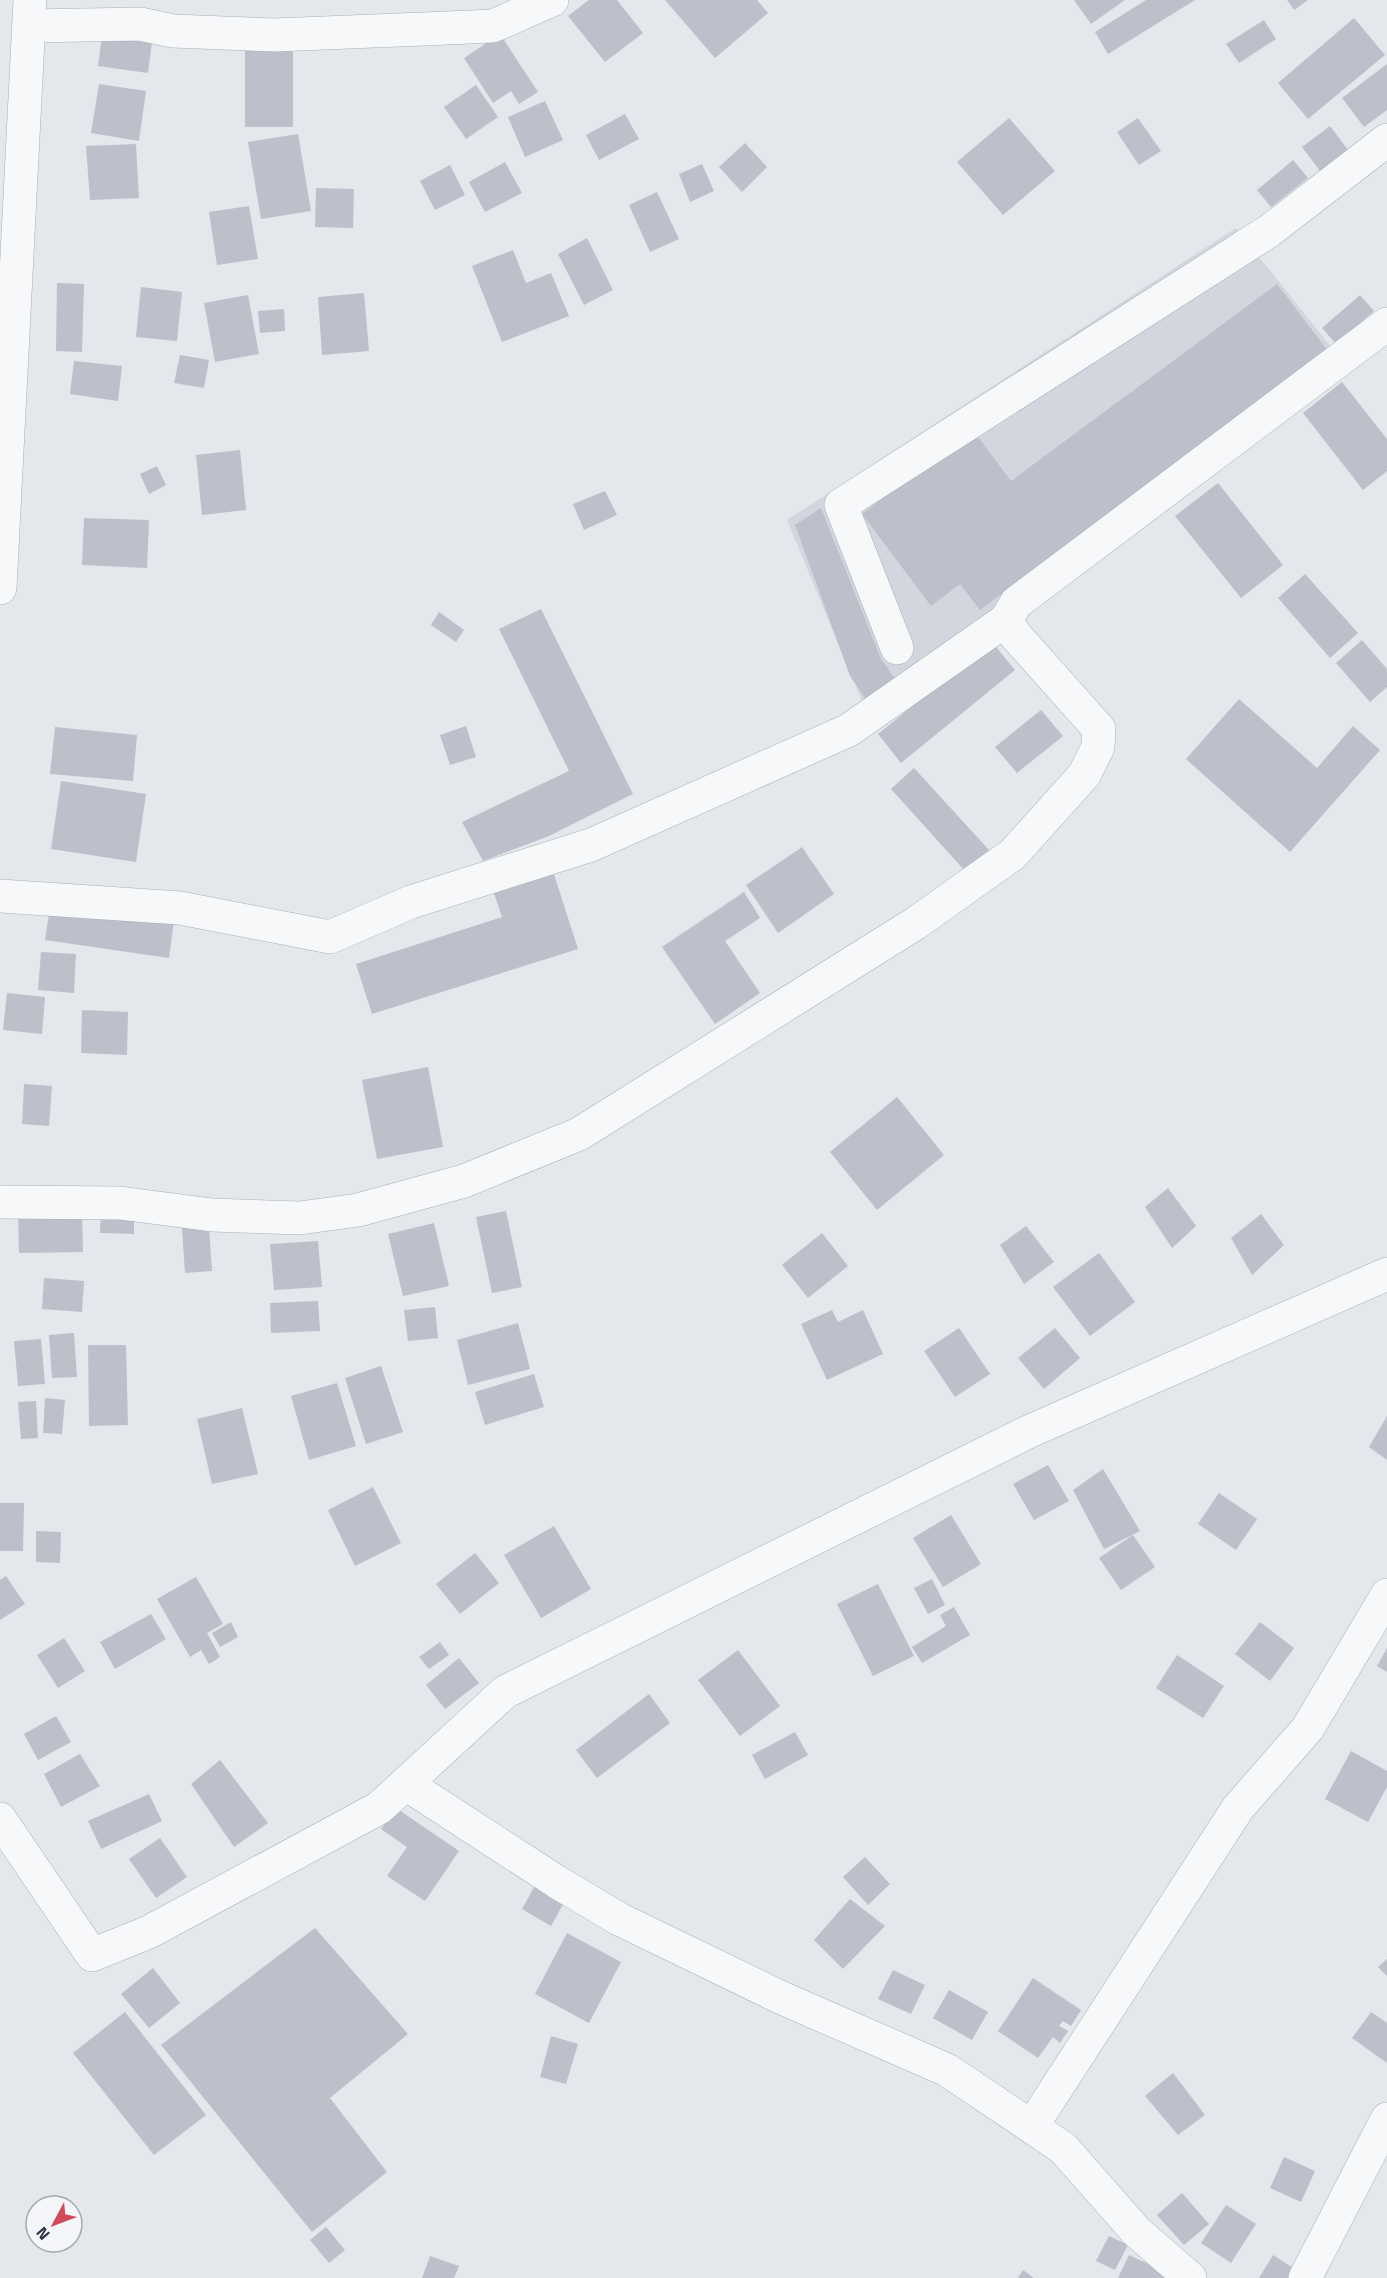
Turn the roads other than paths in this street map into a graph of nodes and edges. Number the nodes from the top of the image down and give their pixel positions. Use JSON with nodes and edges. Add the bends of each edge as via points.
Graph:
{"nodes":[{"id":1,"x":552,"y":0,"type":"edge"},
{"id":2,"x":29,"y":13,"type":"edge"},
{"id":3,"x":1387,"y":140,"type":"edge"},
{"id":4,"x":8,"y":262,"type":"edge"},
{"id":5,"x":1387,"y":324,"type":"edge"},
{"id":6,"x":0,"y":588,"type":"edge"},
{"id":7,"x":1006,"y":620,"type":"junction"},
{"id":8,"x":897,"y":648,"type":"dead end"},
{"id":9,"x":0,"y":896,"type":"edge"},
{"id":10,"x":0,"y":1202,"type":"edge"},
{"id":11,"x":1387,"y":1274,"type":"edge"},
{"id":12,"x":1387,"y":1595,"type":"edge"},
{"id":13,"x":406,"y":1784,"type":"junction"},
{"id":14,"x":0,"y":1819,"type":"edge"},
{"id":15,"x":1387,"y":2119,"type":"edge"},
{"id":16,"x":1032,"y":2126,"type":"junction"},
{"id":17,"x":1190,"y":2278,"type":"edge"},
{"id":18,"x":1305,"y":2278,"type":"edge"}],
"edges":[{"from":1,"to":2,"type":"street","via":[[493,26],[275,35],[172,31]]},
{"from":2,"to":4,"type":"street"},
{"from":3,"to":8,"type":"street","via":[[1269,231],[841,505]]},
{"from":4,"to":6,"type":"street"},
{"from":5,"to":7,"type":"street","via":[[1016,603]]},
{"from":7,"to":9,"type":"street","via":[[849,730],[591,845],[411,902],[330,937],[180,908]]},
{"from":7,"to":10,"type":"street","via":[[1099,729],[1098,747],[1084,775],[1013,854],[916,923],[579,1134],[464,1181],[358,1210],[300,1218],[212,1215],[120,1203]]},
{"from":11,"to":13,"type":"street","via":[[1028,1432],[505,1692]]},
{"from":12,"to":16,"type":"street","via":[[1308,1728],[1238,1808]]},
{"from":13,"to":14,"type":"street","via":[[379,1808],[148,1932],[92,1955]]},
{"from":13,"to":16,"type":"street","via":[[619,1919],[782,1998],[947,2070]]},
{"from":15,"to":18,"type":"street"},
{"from":16,"to":17,"type":"street","via":[[1063,2148],[1137,2232]]}]}
